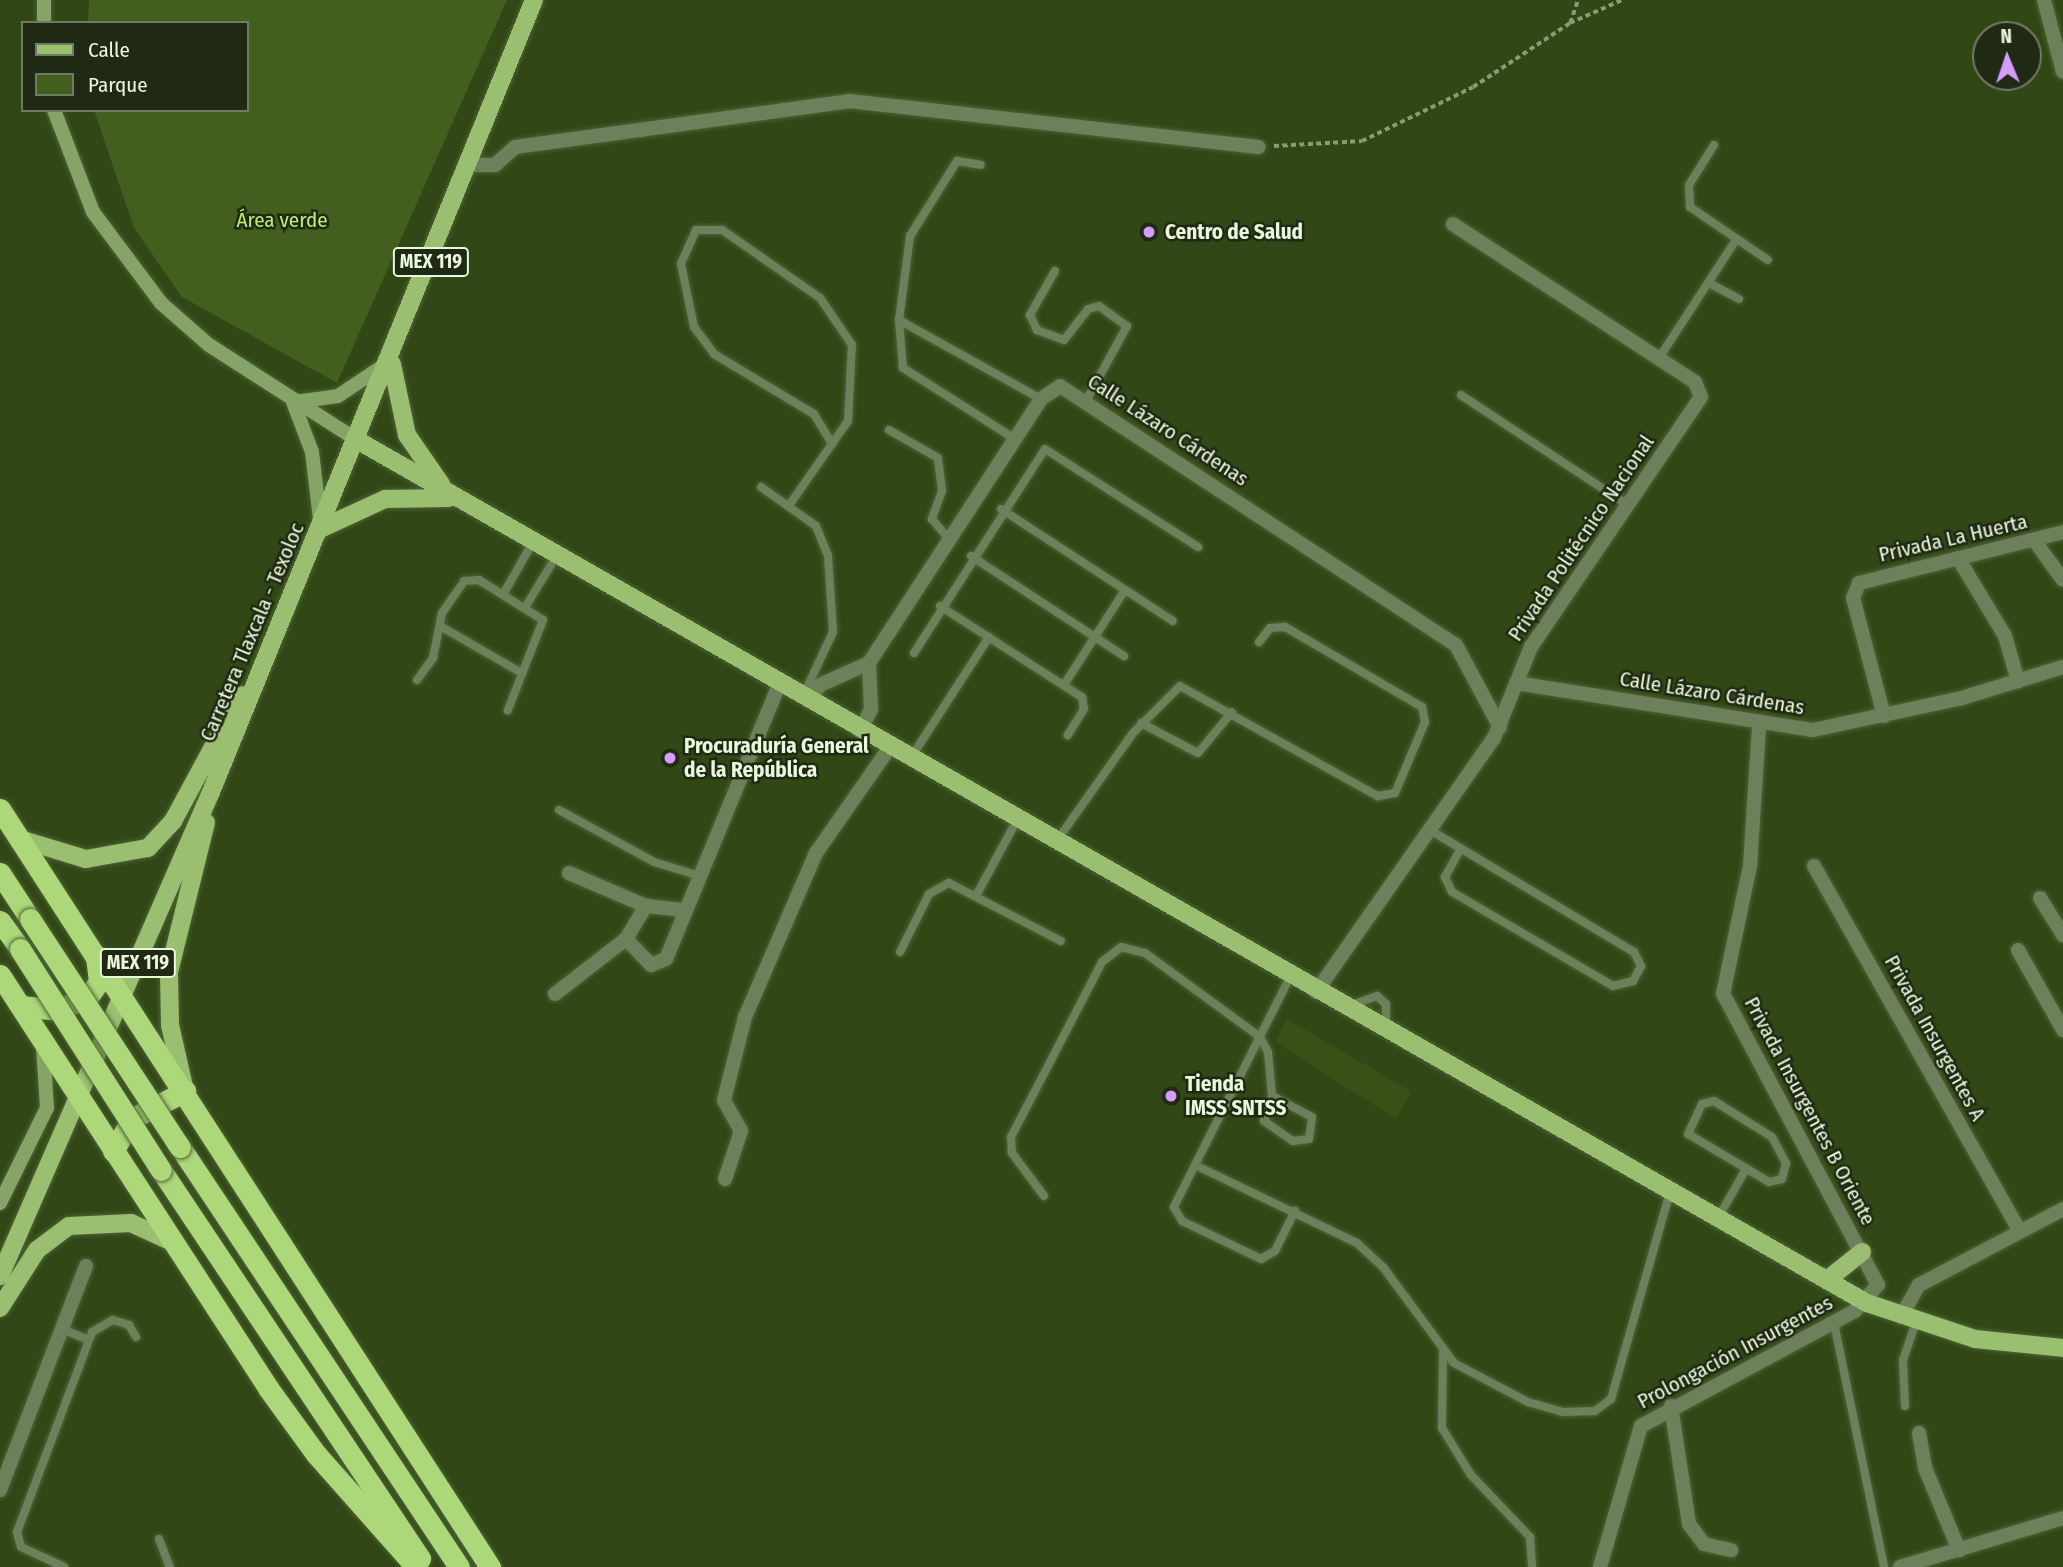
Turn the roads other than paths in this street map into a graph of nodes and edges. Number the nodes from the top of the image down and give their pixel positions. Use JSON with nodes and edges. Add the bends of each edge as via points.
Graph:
{"nodes":[{"id":1,"x":44,"y":0,"type":"edge"},
{"id":2,"x":534,"y":0,"type":"edge"},
{"id":3,"x":2044,"y":0,"type":"edge"},
{"id":4,"x":44,"y":21,"type":"edge"},
{"id":5,"x":2063,"y":72,"type":"edge"},
{"id":6,"x":55,"y":112,"type":"edge"},
{"id":7,"x":1714,"y":145,"type":"dead end"},
{"id":8,"x":1258,"y":147,"type":"road end"},
{"id":9,"x":981,"y":164,"type":"dead end"},
{"id":10,"x":468,"y":165,"type":"junction"},
{"id":11,"x":1453,"y":224,"type":"dead end"},
{"id":12,"x":1736,"y":240,"type":"junction"},
{"id":13,"x":1768,"y":260,"type":"dead end"},
{"id":14,"x":1055,"y":271,"type":"dead end"},
{"id":15,"x":1709,"y":283,"type":"junction"},
{"id":16,"x":1739,"y":299,"type":"dead end"},
{"id":17,"x":899,"y":320,"type":"junction"},
{"id":18,"x":391,"y":357,"type":"junction"},
{"id":19,"x":1659,"y":358,"type":"junction"},
{"id":20,"x":1461,"y":395,"type":"dead end"},
{"id":21,"x":1041,"y":399,"type":"junction"},
{"id":22,"x":1086,"y":401,"type":"junction"},
{"id":23,"x":293,"y":402,"type":"junction"},
{"id":24,"x":889,"y":430,"type":"dead end"},
{"id":25,"x":1015,"y":439,"type":"junction"},
{"id":26,"x":357,"y":440,"type":"junction"},
{"id":27,"x":832,"y":444,"type":"junction"},
{"id":28,"x":761,"y":487,"type":"dead end"},
{"id":29,"x":456,"y":499,"type":"junction"},
{"id":30,"x":789,"y":505,"type":"junction"},
{"id":31,"x":1628,"y":505,"type":"junction"},
{"id":32,"x":1001,"y":509,"type":"junction"},
{"id":33,"x":320,"y":529,"type":"junction"},
{"id":34,"x":2063,"y":532,"type":"edge"},
{"id":35,"x":949,"y":539,"type":"junction"},
{"id":36,"x":534,"y":540,"type":"junction"},
{"id":37,"x":2034,"y":540,"type":"junction"},
{"id":38,"x":1198,"y":547,"type":"dead end"},
{"id":39,"x":558,"y":554,"type":"junction"},
{"id":40,"x":971,"y":556,"type":"junction"},
{"id":41,"x":1958,"y":558,"type":"junction"},
{"id":42,"x":2063,"y":580,"type":"edge"},
{"id":43,"x":1125,"y":590,"type":"junction"},
{"id":44,"x":504,"y":593,"type":"junction"},
{"id":45,"x":526,"y":606,"type":"junction"},
{"id":46,"x":940,"y":606,"type":"junction"},
{"id":47,"x":1173,"y":621,"type":"dead end"},
{"id":48,"x":440,"y":626,"type":"junction"},
{"id":49,"x":1095,"y":636,"type":"junction"},
{"id":50,"x":989,"y":637,"type":"junction"},
{"id":51,"x":1259,"y":642,"type":"dead end"},
{"id":52,"x":914,"y":653,"type":"dead end"},
{"id":53,"x":1124,"y":656,"type":"dead end"},
{"id":54,"x":266,"y":658,"type":"junction"},
{"id":55,"x":870,"y":663,"type":"junction"},
{"id":56,"x":2063,"y":667,"type":"edge"},
{"id":57,"x":520,"y":672,"type":"junction"},
{"id":58,"x":417,"y":680,"type":"dead end"},
{"id":59,"x":2018,"y":681,"type":"junction"},
{"id":60,"x":780,"y":683,"type":"junction"},
{"id":61,"x":1516,"y":683,"type":"junction"},
{"id":62,"x":1064,"y":685,"type":"junction"},
{"id":63,"x":805,"y":698,"type":"junction"},
{"id":64,"x":508,"y":710,"type":"dead end"},
{"id":65,"x":1232,"y":712,"type":"junction"},
{"id":66,"x":1884,"y":716,"type":"junction"},
{"id":67,"x":1141,"y":723,"type":"junction"},
{"id":68,"x":1759,"y":725,"type":"junction"},
{"id":69,"x":1500,"y":727,"type":"junction"},
{"id":70,"x":860,"y":730,"type":"junction"},
{"id":71,"x":1068,"y":734,"type":"dead end"},
{"id":72,"x":890,"y":747,"type":"junction"},
{"id":73,"x":911,"y":759,"type":"junction"},
{"id":74,"x":211,"y":792,"type":"junction"},
{"id":75,"x":0,"y":809,"type":"edge"},
{"id":76,"x":559,"y":810,"type":"dead end"},
{"id":77,"x":1017,"y":820,"type":"junction"},
{"id":78,"x":1430,"y":831,"type":"junction"},
{"id":79,"x":20,"y":839,"type":"junction"},
{"id":80,"x":1056,"y":842,"type":"junction"},
{"id":81,"x":1460,"y":850,"type":"junction"},
{"id":82,"x":1814,"y":866,"type":"dead end"},
{"id":83,"x":0,"y":873,"type":"edge"},
{"id":84,"x":569,"y":873,"type":"dead end"},
{"id":85,"x":700,"y":876,"type":"junction"},
{"id":86,"x":977,"y":894,"type":"junction"},
{"id":87,"x":2040,"y":898,"type":"dead end"},
{"id":88,"x":646,"y":906,"type":"junction"},
{"id":89,"x":683,"y":910,"type":"junction"},
{"id":90,"x":0,"y":921,"type":"edge"},
{"id":91,"x":2063,"y":935,"type":"edge"},
{"id":92,"x":626,"y":939,"type":"junction"},
{"id":93,"x":1061,"y":941,"type":"dead end"},
{"id":94,"x":2018,"y":950,"type":"dead end"},
{"id":95,"x":900,"y":952,"type":"dead end"},
{"id":96,"x":96,"y":955,"type":"junction"},
{"id":97,"x":0,"y":975,"type":"edge"},
{"id":98,"x":1290,"y":977,"type":"junction"},
{"id":99,"x":1316,"y":992,"type":"junction"},
{"id":100,"x":555,"y":994,"type":"dead end"},
{"id":101,"x":124,"y":997,"type":"junction"},
{"id":102,"x":21,"y":1006,"type":"junction"},
{"id":103,"x":1345,"y":1008,"type":"junction"},
{"id":104,"x":1386,"y":1030,"type":"junction"},
{"id":105,"x":2063,"y":1030,"type":"edge"},
{"id":106,"x":1260,"y":1037,"type":"junction"},
{"id":107,"x":43,"y":1046,"type":"junction"},
{"id":108,"x":185,"y":1091,"type":"junction"},
{"id":109,"x":1272,"y":1096,"type":"junction"},
{"id":110,"x":80,"y":1099,"type":"junction"},
{"id":111,"x":113,"y":1151,"type":"junction"},
{"id":112,"x":1195,"y":1165,"type":"junction"},
{"id":113,"x":1746,"y":1169,"type":"junction"},
{"id":114,"x":724,"y":1179,"type":"dead end"},
{"id":115,"x":1670,"y":1192,"type":"junction"},
{"id":116,"x":1044,"y":1196,"type":"dead end"},
{"id":117,"x":0,"y":1203,"type":"edge"},
{"id":118,"x":2063,"y":1209,"type":"edge"},
{"id":119,"x":1295,"y":1210,"type":"junction"},
{"id":120,"x":1717,"y":1219,"type":"junction"},
{"id":121,"x":2020,"y":1231,"type":"junction"},
{"id":122,"x":172,"y":1242,"type":"junction"},
{"id":123,"x":1862,"y":1252,"type":"junction"},
{"id":124,"x":86,"y":1266,"type":"dead end"},
{"id":125,"x":1,"y":1268,"type":"edge"},
{"id":126,"x":1827,"y":1280,"type":"junction"},
{"id":127,"x":1867,"y":1303,"type":"junction"},
{"id":128,"x":0,"y":1308,"type":"edge"},
{"id":129,"x":1908,"y":1320,"type":"junction"},
{"id":130,"x":1835,"y":1323,"type":"junction"},
{"id":131,"x":59,"y":1328,"type":"junction"},
{"id":132,"x":136,"y":1337,"type":"dead end"},
{"id":133,"x":87,"y":1339,"type":"junction"},
{"id":134,"x":2063,"y":1348,"type":"edge"},
{"id":135,"x":1443,"y":1353,"type":"junction"},
{"id":136,"x":1905,"y":1405,"type":"dead end"},
{"id":137,"x":1671,"y":1406,"type":"junction"},
{"id":138,"x":1919,"y":1433,"type":"dead end"},
{"id":139,"x":1,"y":1483,"type":"edge"},
{"id":140,"x":2063,"y":1518,"type":"edge"},
{"id":141,"x":159,"y":1539,"type":"dead end"},
{"id":142,"x":1731,"y":1550,"type":"dead end"},
{"id":143,"x":1959,"y":1550,"type":"junction"},
{"id":144,"x":64,"y":1567,"type":"edge"},
{"id":145,"x":170,"y":1567,"type":"edge"},
{"id":146,"x":416,"y":1567,"type":"edge"},
{"id":147,"x":425,"y":1567,"type":"edge"},
{"id":148,"x":459,"y":1567,"type":"edge"},
{"id":149,"x":490,"y":1567,"type":"edge"},
{"id":150,"x":1532,"y":1567,"type":"edge"},
{"id":151,"x":1600,"y":1567,"type":"edge"},
{"id":152,"x":1884,"y":1567,"type":"edge"},
{"id":153,"x":1900,"y":1567,"type":"edge"}],
"edges":[{"from":1,"to":4,"type":"main road"},
{"from":2,"to":10,"type":"main road","name":"Carretera Tlaxcala - Texoloc","number":"MEX 119"},
{"from":3,"to":5,"type":"street"},
{"from":6,"to":23,"type":"main road","via":[[88,202],[135,275],[209,345]]},
{"from":7,"to":12,"type":"lane","via":[[1687,200]]},
{"from":8,"to":10,"type":"street","via":[[849,101],[515,147],[495,165]]},
{"from":9,"to":17,"type":"lane","via":[[957,161],[909,236]]},
{"from":10,"to":18,"type":"main road","name":"Carretera Tlaxcala - Texoloc","number":"MEX 119"},
{"from":11,"to":19,"type":"street"},
{"from":12,"to":13,"type":"lane"},
{"from":12,"to":15,"type":"lane"},
{"from":14,"to":22,"type":"lane","via":[[1030,315],[1037,330],[1064,340],[1088,309],[1099,306],[1126,326]]},
{"from":15,"to":16,"type":"lane"},
{"from":15,"to":19,"type":"lane"},
{"from":17,"to":21,"type":"lane"},
{"from":17,"to":25,"type":"lane","via":[[903,368]]},
{"from":18,"to":23,"type":"main road","via":[[348,391]]},
{"from":18,"to":26,"type":"main road","name":"Carretera Tlaxcala - Texoloc","number":"MEX 119"},
{"from":18,"to":29,"type":"main road","via":[[407,435]]},
{"from":19,"to":31,"type":"street","name":"Privada Politécnico Nacional","via":[[1700,391]]},
{"from":20,"to":31,"type":"lane"},
{"from":21,"to":22,"type":"street","name":"Calle Lázaro Cárdenas","via":[[1060,386]]},
{"from":21,"to":25,"type":"street"},
{"from":22,"to":69,"type":"street","name":"Calle Lázaro Cárdenas","via":[[1456,645]]},
{"from":23,"to":26,"type":"main road"},
{"from":23,"to":33,"type":"main road","via":[[312,452]]},
{"from":24,"to":35,"type":"lane","via":[[938,458],[942,491],[932,519]]},
{"from":25,"to":35,"type":"street"},
{"from":26,"to":29,"type":"main road"},
{"from":26,"to":33,"type":"main road","name":"Carretera Tlaxcala - Texoloc","number":"MEX 119"},
{"from":27,"to":27,"type":"lane","via":[[848,421],[853,397],[852,345],[837,316],[722,230],[696,230],[681,264],[694,327],[714,354],[814,414]]},
{"from":27,"to":30,"type":"lane"},
{"from":28,"to":30,"type":"lane"},
{"from":29,"to":33,"type":"main road","via":[[385,499]]},
{"from":29,"to":36,"type":"main road"},
{"from":30,"to":63,"type":"lane","via":[[816,526],[825,543],[833,632]]},
{"from":31,"to":61,"type":"street","name":"Privada Politécnico Nacional","via":[[1531,647]]},
{"from":32,"to":38,"type":"lane","via":[[1035,456],[1050,449]]},
{"from":32,"to":40,"type":"lane"},
{"from":32,"to":43,"type":"lane"},
{"from":33,"to":54,"type":"main road","name":"Carretera Tlaxcala - Texoloc","number":"MEX 119"},
{"from":34,"to":37,"type":"street","name":"Privada La Huerta"},
{"from":35,"to":55,"type":"street"},
{"from":36,"to":39,"type":"main road"},
{"from":36,"to":44,"type":"lane"},
{"from":37,"to":41,"type":"street","name":"Privada La Huerta"},
{"from":37,"to":42,"type":"street"},
{"from":39,"to":45,"type":"lane"},
{"from":39,"to":60,"type":"main road"},
{"from":40,"to":46,"type":"lane"},
{"from":40,"to":49,"type":"lane"},
{"from":41,"to":59,"type":"street","via":[[2006,636]]},
{"from":41,"to":66,"type":"street","name":"Privada La Huerta","via":[[1855,587]]},
{"from":43,"to":47,"type":"lane"},
{"from":43,"to":49,"type":"lane"},
{"from":44,"to":45,"type":"lane"},
{"from":44,"to":48,"type":"lane","via":[[479,580],[464,581]]},
{"from":45,"to":57,"type":"lane","via":[[544,625]]},
{"from":46,"to":50,"type":"lane"},
{"from":46,"to":52,"type":"lane"},
{"from":48,"to":57,"type":"lane"},
{"from":48,"to":58,"type":"lane","via":[[433,658]]},
{"from":49,"to":53,"type":"lane"},
{"from":49,"to":62,"type":"lane"},
{"from":50,"to":62,"type":"lane"},
{"from":50,"to":73,"type":"lane"},
{"from":51,"to":65,"type":"lane","via":[[1269,628],[1285,627],[1419,704],[1425,722],[1398,789],[1383,797]]},
{"from":54,"to":74,"type":"main road","name":"Carretera Tlaxcala - Texoloc","number":"MEX 119"},
{"from":54,"to":79,"type":"main road","via":[[173,821],[148,848],[86,859]]},
{"from":55,"to":63,"type":"street","via":[[820,685]]},
{"from":55,"to":70,"type":"street","via":[[871,709]]},
{"from":56,"to":59,"type":"street","name":"Calle Lázaro Cárdenas"},
{"from":57,"to":64,"type":"lane"},
{"from":59,"to":66,"type":"street","name":"Calle Lázaro Cárdenas"},
{"from":60,"to":63,"type":"main road"},
{"from":60,"to":85,"type":"street"},
{"from":61,"to":68,"type":"street","name":"Calle Lázaro Cárdenas"},
{"from":61,"to":69,"type":"street","name":"Privada Politécnico Nacional"},
{"from":62,"to":71,"type":"lane","via":[[1084,703]]},
{"from":63,"to":70,"type":"main road"},
{"from":65,"to":67,"type":"lane","via":[[1180,686]]},
{"from":65,"to":67,"type":"lane","via":[[1198,753]]},
{"from":66,"to":68,"type":"street","name":"Calle Lázaro Cárdenas","via":[[1828,729]]},
{"from":67,"to":80,"type":"lane"},
{"from":68,"to":123,"type":"street","name":"Privada Insurgentes B Oriente","via":[[1750,866],[1723,994]]},
{"from":69,"to":78,"type":"street","name":"Privada Politécnico Nacional"},
{"from":70,"to":72,"type":"main road"},
{"from":72,"to":73,"type":"main road"},
{"from":72,"to":114,"type":"street","via":[[816,853],[745,1017],[724,1100],[741,1131]]},
{"from":73,"to":77,"type":"main road"},
{"from":74,"to":101,"type":"main road","name":"Carretera Tlaxcala - Texoloc","number":"MEX 119"},
{"from":74,"to":108,"type":"main road","via":[[169,972],[170,1025]]},
{"from":75,"to":79,"type":"highway"},
{"from":76,"to":85,"type":"lane","via":[[654,862]]},
{"from":77,"to":80,"type":"main road"},
{"from":77,"to":86,"type":"lane"},
{"from":78,"to":81,"type":"lane"},
{"from":78,"to":99,"type":"street","name":"Privada Politécnico Nacional"},
{"from":79,"to":96,"type":"highway"},
{"from":80,"to":98,"type":"main road"},
{"from":81,"to":81,"type":"lane","via":[[1634,952],[1641,966],[1633,981],[1614,986],[1452,892],[1446,877]]},
{"from":82,"to":121,"type":"street","name":"Privada Insurgentes A"},
{"from":83,"to":148,"type":"highway","bridge":true},
{"from":84,"to":88,"type":"street"},
{"from":85,"to":89,"type":"street"},
{"from":86,"to":93,"type":"lane"},
{"from":86,"to":95,"type":"lane","via":[[948,883],[934,888]]},
{"from":87,"to":91,"type":"street"},
{"from":88,"to":89,"type":"street"},
{"from":88,"to":92,"type":"street"},
{"from":89,"to":92,"type":"street","via":[[681,928],[660,965],[646,961]]},
{"from":90,"to":147,"type":"highway","bridge":true},
{"from":92,"to":100,"type":"street"},
{"from":94,"to":105,"type":"street"},
{"from":96,"to":101,"type":"highway"},
{"from":96,"to":102,"type":"highway","via":[[99,981],[88,997],[57,1010]]},
{"from":97,"to":102,"type":"highway"},
{"from":98,"to":99,"type":"main road"},
{"from":98,"to":106,"type":"lane"},
{"from":99,"to":103,"type":"main road"},
{"from":101,"to":108,"type":"highway"},
{"from":101,"to":110,"type":"main road","name":"Carretera Tlaxcala - Texoloc","number":"MEX 119"},
{"from":102,"to":107,"type":"highway"},
{"from":103,"to":104,"type":"main road"},
{"from":103,"to":104,"type":"lane","via":[[1377,996],[1386,1004]]},
{"from":104,"to":115,"type":"main road"},
{"from":106,"to":109,"type":"lane","via":[[1268,1052]]},
{"from":106,"to":112,"type":"lane"},
{"from":106,"to":116,"type":"lane","via":[[1145,953],[1121,947],[1110,953],[1011,1137],[1016,1160]]},
{"from":107,"to":110,"type":"highway"},
{"from":107,"to":117,"type":"main road","via":[[47,1108]]},
{"from":108,"to":111,"type":"highway","via":[[133,1118]]},
{"from":108,"to":149,"type":"highway"},
{"from":109,"to":109,"type":"lane","via":[[1263,1115],[1266,1125],[1293,1140],[1309,1139],[1312,1117]]},
{"from":110,"to":111,"type":"highway"},
{"from":110,"to":125,"type":"main road","name":"Carretera Tlaxcala - Texoloc","number":"MEX 119"},
{"from":111,"to":122,"type":"highway"},
{"from":112,"to":119,"type":"lane"},
{"from":112,"to":119,"type":"lane","via":[[1176,1202],[1178,1217],[1255,1258],[1271,1255]]},
{"from":113,"to":113,"type":"lane","via":[[1688,1135],[1704,1102],[1772,1137],[1786,1164],[1776,1183]]},
{"from":113,"to":120,"type":"lane"},
{"from":115,"to":120,"type":"main road"},
{"from":115,"to":135,"type":"lane","via":[[1615,1390],[1604,1406],[1582,1412],[1542,1407],[1498,1389]]},
{"from":118,"to":121,"type":"street"},
{"from":119,"to":135,"type":"lane","via":[[1371,1254]]},
{"from":120,"to":126,"type":"main road"},
{"from":121,"to":129,"type":"street","via":[[1919,1285]]},
{"from":122,"to":128,"type":"main road","via":[[131,1223],[69,1226],[37,1250]]},
{"from":122,"to":146,"type":"highway","via":[[316,1454]]},
{"from":123,"to":126,"type":"main road"},
{"from":123,"to":127,"type":"street","name":"Privada Insurgentes B Oriente","via":[[1878,1285]]},
{"from":124,"to":131,"type":"street"},
{"from":126,"to":127,"type":"main road"},
{"from":127,"to":129,"type":"main road"},
{"from":127,"to":130,"type":"street","name":"Prolongación Insurgentes"},
{"from":129,"to":134,"type":"main road","via":[[1994,1343]]},
{"from":129,"to":136,"type":"lane","via":[[1903,1360]]},
{"from":130,"to":137,"type":"street","name":"Prolongación Insurgentes"},
{"from":130,"to":152,"type":"lane"},
{"from":131,"to":133,"type":"lane"},
{"from":131,"to":139,"type":"street"},
{"from":132,"to":133,"type":"lane","via":[[129,1325],[113,1320]]},
{"from":133,"to":144,"type":"lane","via":[[16,1538],[25,1550]]},
{"from":135,"to":150,"type":"lane","via":[[1442,1428],[1471,1475],[1530,1537]]},
{"from":137,"to":142,"type":"street","via":[[1689,1524],[1704,1544]]},
{"from":137,"to":151,"type":"street","name":"Prolongación Insurgentes","via":[[1641,1426],[1634,1438]]},
{"from":138,"to":143,"type":"street","via":[[1925,1468]]},
{"from":140,"to":143,"type":"street"},
{"from":141,"to":145,"type":"lane"},
{"from":143,"to":153,"type":"street"}]}
